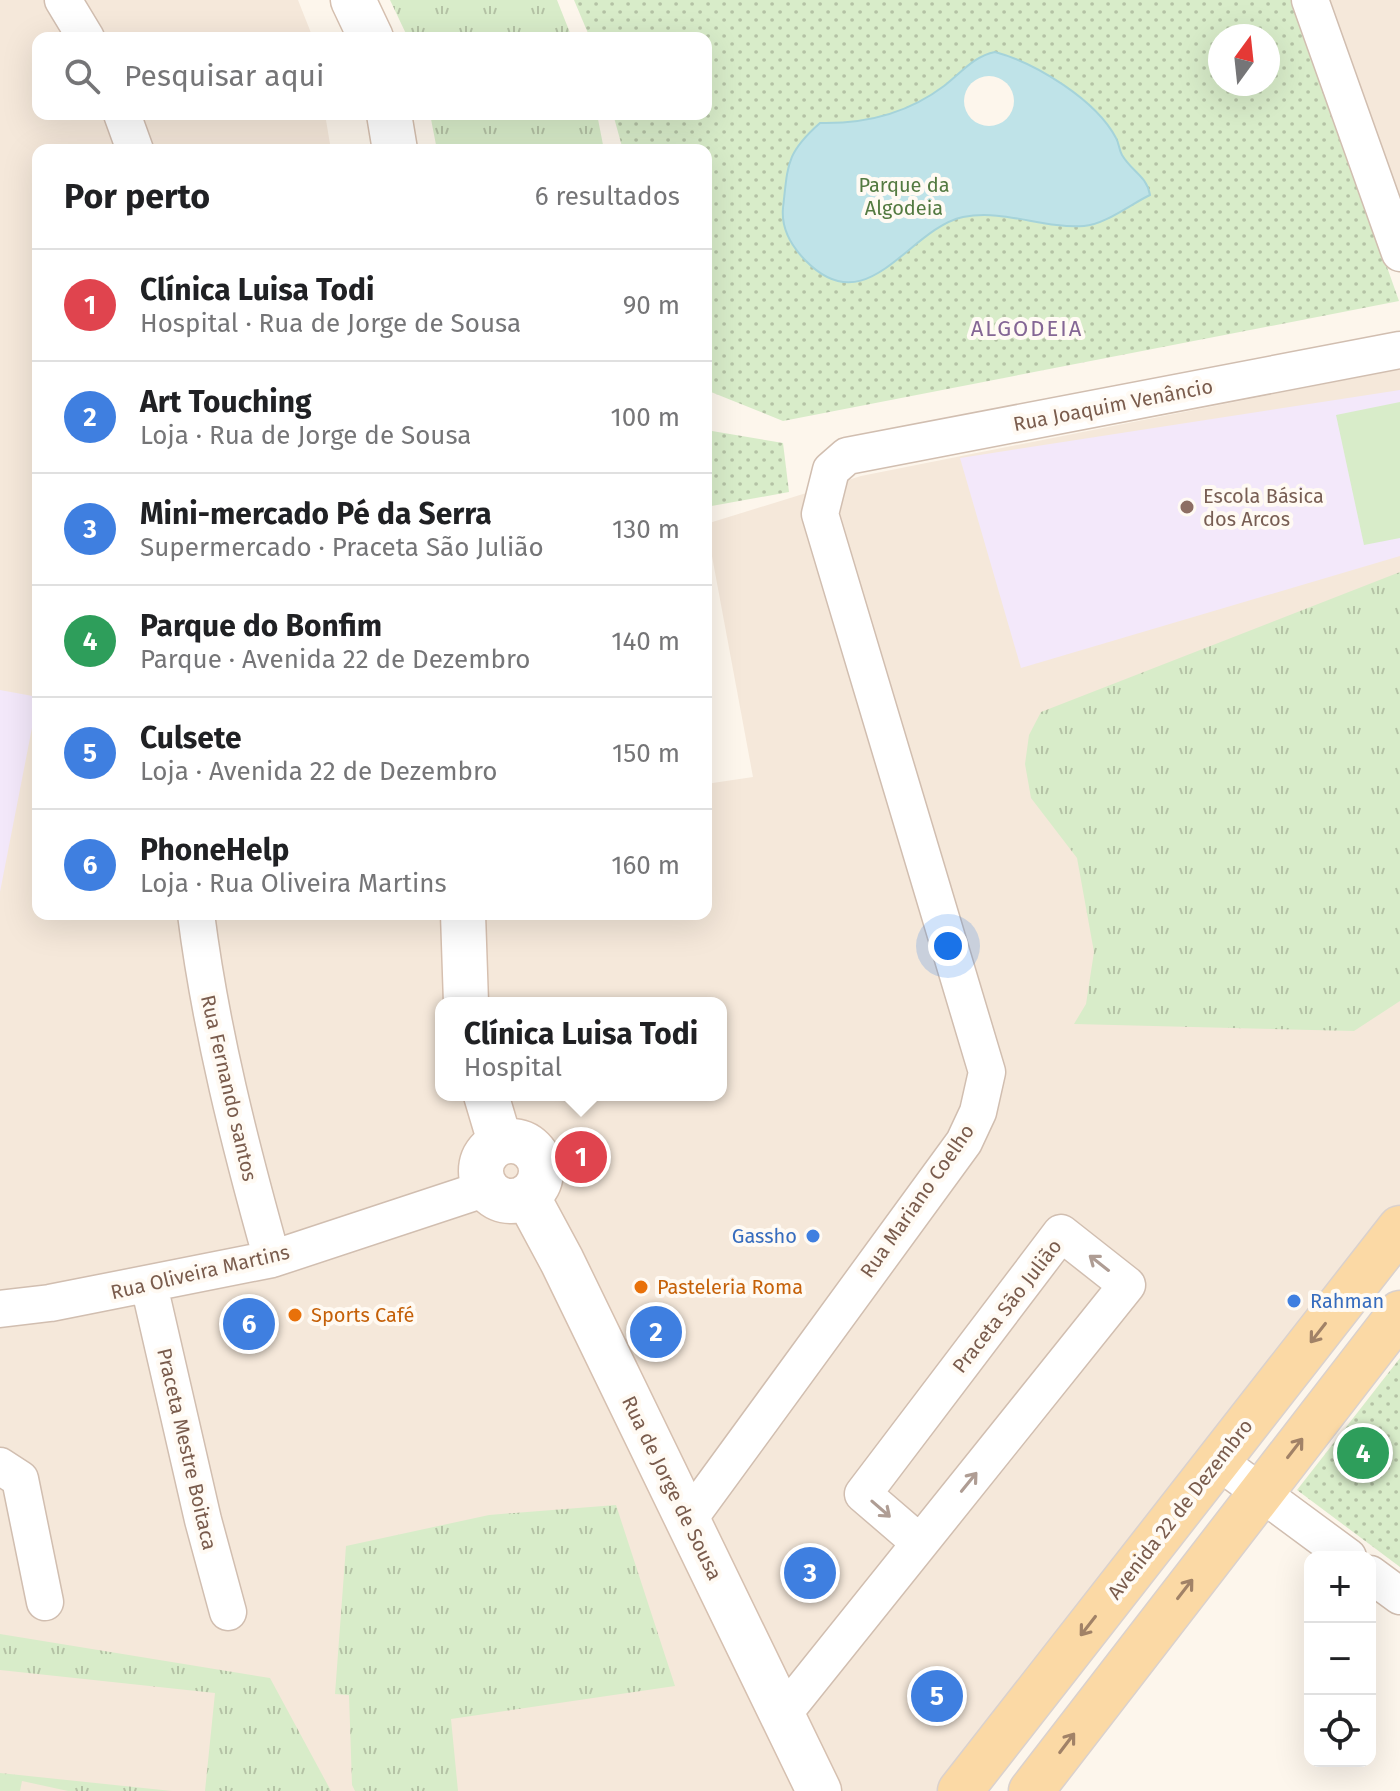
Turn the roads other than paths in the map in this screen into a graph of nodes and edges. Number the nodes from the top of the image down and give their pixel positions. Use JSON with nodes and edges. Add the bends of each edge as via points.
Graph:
{"nodes":[{"id":1,"x":63,"y":0,"type":"edge"},
{"id":2,"x":353,"y":0,"type":"edge"},
{"id":3,"x":1310,"y":0,"type":"edge"},
{"id":4,"x":82,"y":32,"type":"edge"},
{"id":5,"x":368,"y":32,"type":"edge"},
{"id":6,"x":124,"y":120,"type":"edge"},
{"id":7,"x":390,"y":120,"type":"edge"},
{"id":8,"x":133,"y":144,"type":"edge"},
{"id":9,"x":394,"y":144,"type":"edge"},
{"id":10,"x":1400,"y":253,"type":"edge"},
{"id":11,"x":1400,"y":350,"type":"edge"},
{"id":12,"x":831,"y":470,"type":"joint"},
{"id":13,"x":197,"y":920,"type":"edge"},
{"id":14,"x":463,"y":920,"type":"edge"},
{"id":15,"x":466,"y":997,"type":"edge"},
{"id":16,"x":488,"y":1101,"type":"edge"},
{"id":17,"x":507,"y":1192,"type":"junction"},
{"id":18,"x":1400,"y":1228,"type":"edge"},
{"id":19,"x":272,"y":1259,"type":"junction"},
{"id":20,"x":149,"y":1285,"type":"junction"},
{"id":21,"x":0,"y":1309,"type":"edge"},
{"id":22,"x":1400,"y":1313,"type":"edge"},
{"id":23,"x":1218,"y":1461,"type":"junction"},
{"id":24,"x":0,"y":1466,"type":"edge"},
{"id":25,"x":1260,"y":1493,"type":"junction"},
{"id":26,"x":688,"y":1520,"type":"junction"},
{"id":27,"x":920,"y":1543,"type":"junction"},
{"id":28,"x":1340,"y":1551,"type":"edge"},
{"id":29,"x":1376,"y":1578,"type":"edge"},
{"id":30,"x":1400,"y":1596,"type":"edge"},
{"id":31,"x":45,"y":1602,"type":"dead end"},
{"id":32,"x":228,"y":1612,"type":"dead end"},
{"id":33,"x":783,"y":1714,"type":"junction"},
{"id":34,"x":822,"y":1788,"type":"edge"},
{"id":35,"x":960,"y":1791,"type":"edge"},
{"id":36,"x":1031,"y":1791,"type":"edge"}],
"edges":[{"from":1,"to":4,"type":"street"},
{"from":2,"to":5,"type":"street"},
{"from":3,"to":10,"type":"street"},
{"from":6,"to":8,"type":"street"},
{"from":7,"to":9,"type":"street"},
{"from":11,"to":12,"type":"street","name":"Rua Joaquim Venâncio","via":[[847,456]]},
{"from":12,"to":26,"type":"street","name":"Rua Mariano Coelho","via":[[820,514],[987,1072],[964,1142]]},
{"from":13,"to":19,"type":"street","name":"Rua Fernando santos","via":[[207,997]]},
{"from":14,"to":15,"type":"street"},
{"from":16,"to":17,"type":"street","via":[[500,1142],[520,1141],[536,1154],[541,1174],[538,1184]]},
{"from":17,"to":19,"type":"street","name":"Rua Oliveira Martins"},
{"from":17,"to":26,"type":"street","name":"Rua de Jorge de Sousa"},
{"from":18,"to":23,"type":"main road","name":"Avenida 22 de Dezembro","one_way":true},
{"from":19,"to":20,"type":"street","name":"Rua Oliveira Martins"},
{"from":20,"to":21,"type":"street","name":"Rua Oliveira Martins"},
{"from":20,"to":32,"type":"street","name":"Praceta Mestre Boitaca"},
{"from":25,"to":22,"type":"main road","one_way":true},
{"from":23,"to":25,"type":"street"},
{"from":23,"to":35,"type":"main road","name":"Avenida 22 de Dezembro","one_way":true},
{"from":24,"to":31,"type":"street","via":[[20,1479]]},
{"from":25,"to":28,"type":"street"},
{"from":36,"to":25,"type":"main road","one_way":true},
{"from":26,"to":33,"type":"street","name":"Rua de Jorge de Sousa"},
{"from":27,"to":27,"type":"street","name":"Praceta São Julião","one_way":true,"via":[[1127,1285],[1061,1233],[863,1494]]},
{"from":27,"to":33,"type":"street","name":"Praceta São Julião"},
{"from":29,"to":30,"type":"street"},
{"from":33,"to":34,"type":"street","name":"Rua de Jorge de Sousa"}]}
